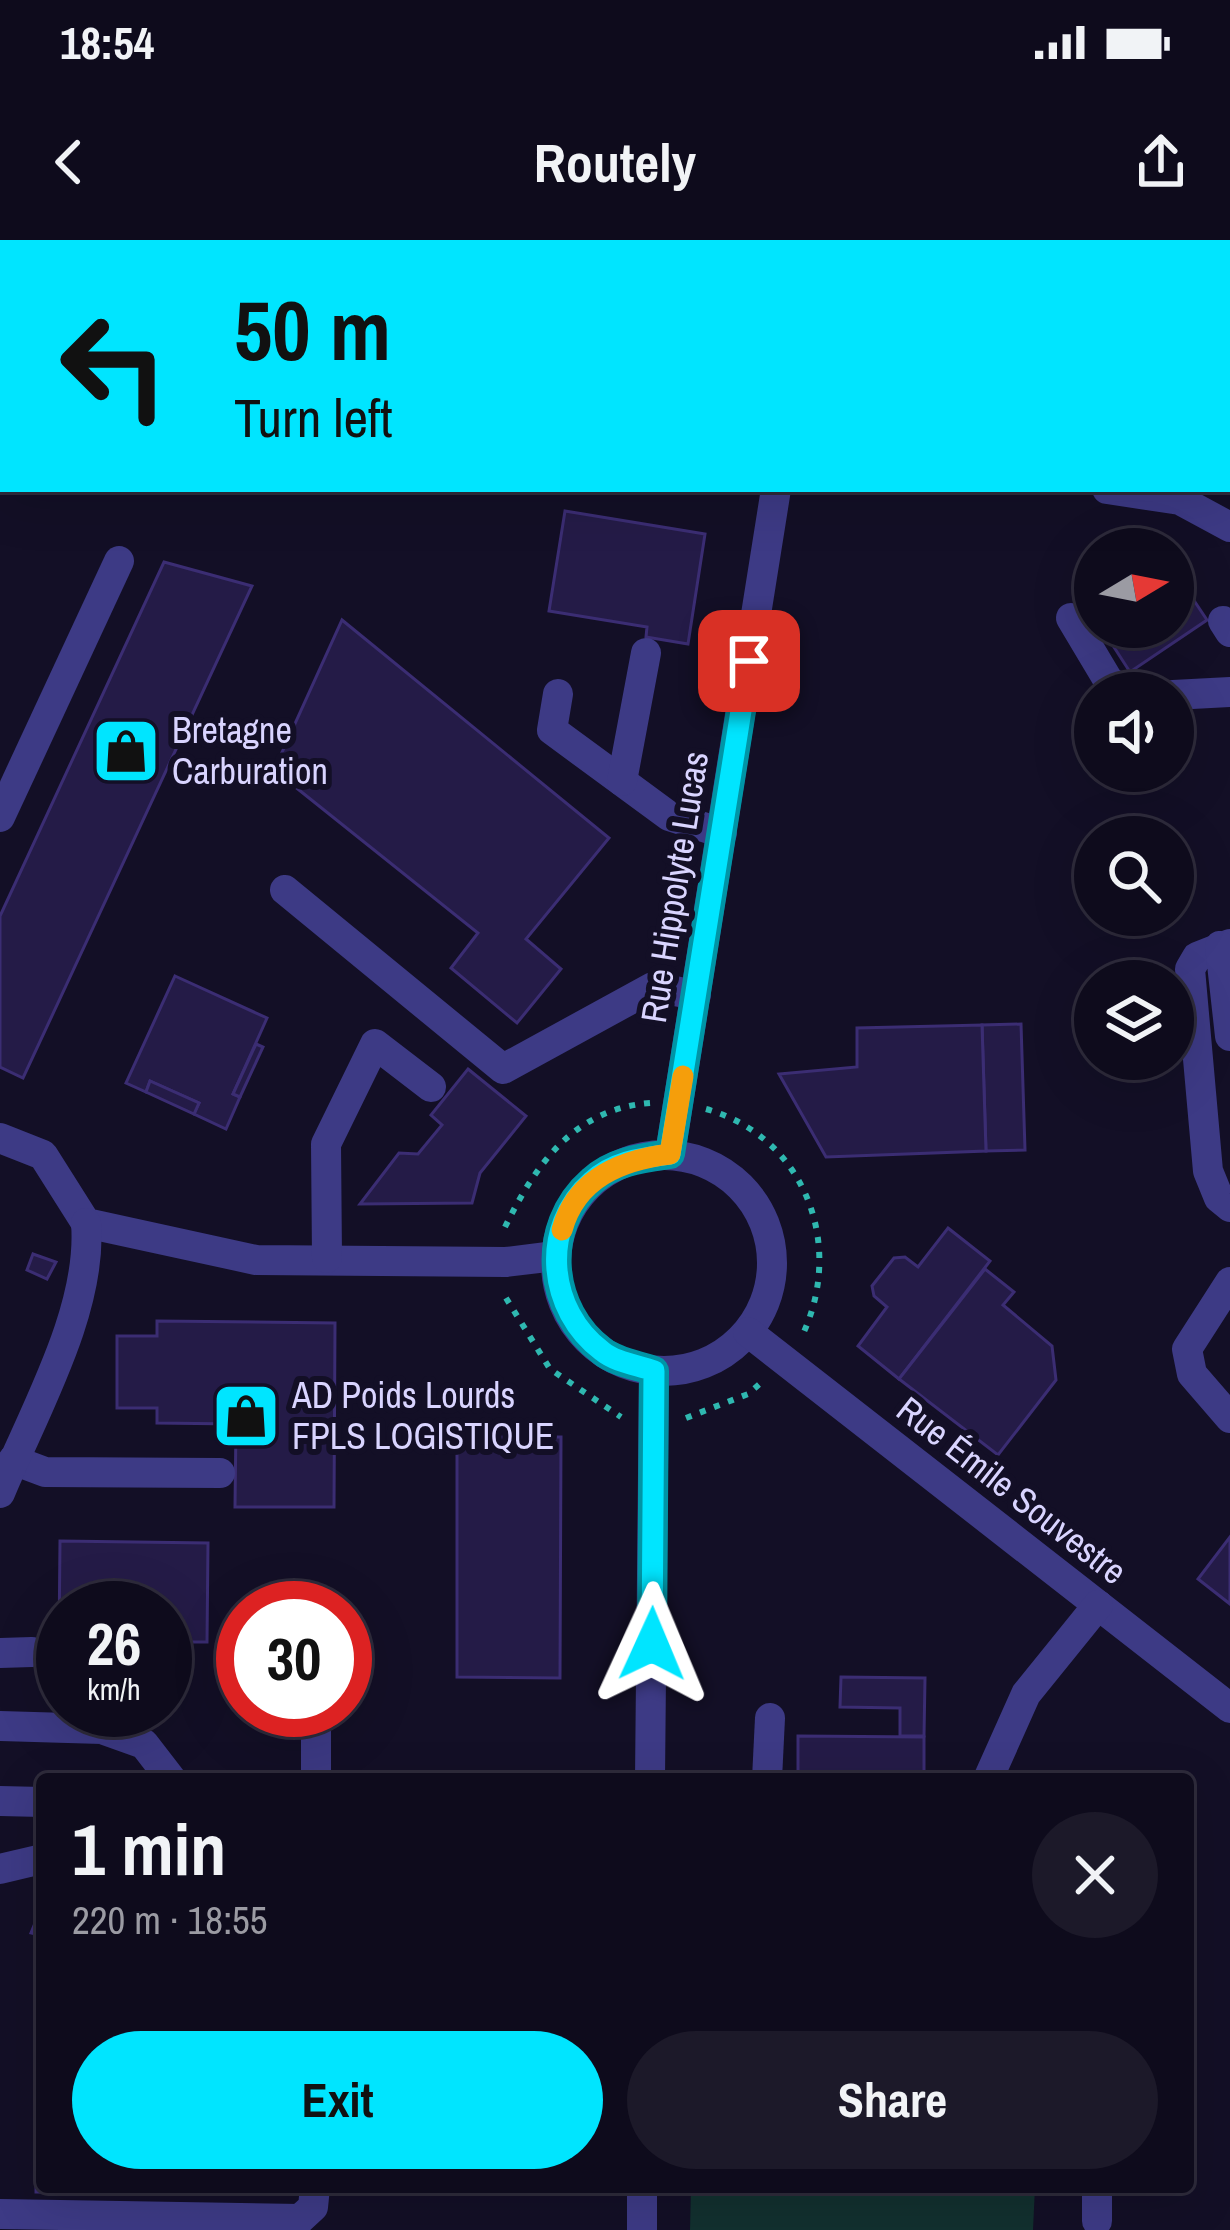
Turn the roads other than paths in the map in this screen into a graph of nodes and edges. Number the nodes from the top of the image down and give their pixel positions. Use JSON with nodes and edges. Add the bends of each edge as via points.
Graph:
{"nodes":[{"id":1,"x":776,"y":492,"type":"edge"},
{"id":2,"x":1127,"y":492,"type":"edge"},
{"id":3,"x":1230,"y":527,"type":"edge"},
{"id":4,"x":119,"y":561,"type":"dead end"},
{"id":5,"x":1071,"y":618,"type":"dead end"},
{"id":6,"x":646,"y":653,"type":"dead end"},
{"id":7,"x":1103,"y":672,"type":"edge"},
{"id":8,"x":1230,"y":692,"type":"edge"},
{"id":9,"x":558,"y":694,"type":"dead end"},
{"id":10,"x":1194,"y":694,"type":"edge"},
{"id":11,"x":622,"y":782,"type":"junction"},
{"id":12,"x":0,"y":817,"type":"edge"},
{"id":13,"x":722,"y":833,"type":"junction"},
{"id":14,"x":285,"y":890,"type":"dead end"},
{"id":15,"x":1225,"y":945,"type":"edge"},
{"id":16,"x":696,"y":995,"type":"junction"},
{"id":17,"x":1230,"y":1036,"type":"edge"},
{"id":18,"x":431,"y":1087,"type":"dead end"},
{"id":19,"x":0,"y":1138,"type":"edge"},
{"id":20,"x":670,"y":1154,"type":"junction"},
{"id":21,"x":1219,"y":1169,"type":"edge"},
{"id":22,"x":1230,"y":1207,"type":"edge"},
{"id":23,"x":86,"y":1223,"type":"junction"},
{"id":24,"x":555,"y":1256,"type":"junction"},
{"id":25,"x":327,"y":1258,"type":"junction"},
{"id":26,"x":1230,"y":1282,"type":"edge"},
{"id":27,"x":748,"y":1332,"type":"junction"},
{"id":28,"x":654,"y":1371,"type":"junction"},
{"id":29,"x":1230,"y":1418,"type":"edge"},
{"id":30,"x":14,"y":1460,"type":"junction"},
{"id":31,"x":220,"y":1473,"type":"dead end"},
{"id":32,"x":0,"y":1493,"type":"edge"},
{"id":33,"x":1098,"y":1605,"type":"junction"},
{"id":34,"x":32,"y":1652,"type":"dead end"},
{"id":35,"x":0,"y":1653,"type":"edge"},
{"id":36,"x":1230,"y":1708,"type":"edge"},
{"id":37,"x":770,"y":1718,"type":"dead end"},
{"id":38,"x":0,"y":1726,"type":"edge"},
{"id":39,"x":316,"y":1737,"type":"edge"},
{"id":40,"x":166,"y":1773,"type":"edge"},
{"id":41,"x":316,"y":1773,"type":"edge"},
{"id":42,"x":650,"y":1773,"type":"edge"},
{"id":43,"x":767,"y":1773,"type":"edge"},
{"id":44,"x":991,"y":1773,"type":"edge"},
{"id":45,"x":0,"y":1801,"type":"edge"},
{"id":46,"x":36,"y":1802,"type":"edge"},
{"id":47,"x":36,"y":1861,"type":"edge"},
{"id":48,"x":0,"y":1870,"type":"edge"},
{"id":49,"x":314,"y":2193,"type":"edge"},
{"id":50,"x":642,"y":2193,"type":"edge"},
{"id":51,"x":1096,"y":2193,"type":"edge"},
{"id":52,"x":0,"y":2214,"type":"edge"},
{"id":53,"x":1097,"y":2221,"type":"dead end"},
{"id":54,"x":642,"y":2230,"type":"edge"}],
"edges":[{"from":1,"to":13,"type":"street","name":"Rue Hippolyte Lucas"},
{"from":2,"to":3,"type":"street","via":[[1180,500]]},
{"from":4,"to":12,"type":"street"},
{"from":5,"to":7,"type":"street"},
{"from":6,"to":11,"type":"street"},
{"from":8,"to":10,"type":"street"},
{"from":9,"to":11,"type":"street","via":[[553,730]]},
{"from":11,"to":13,"type":"street","via":[[669,816]]},
{"from":13,"to":16,"type":"street","name":"Rue Hippolyte Lucas"},
{"from":14,"to":16,"type":"street","via":[[503,1069],[653,986]]},
{"from":15,"to":17,"type":"street"},
{"from":15,"to":21,"type":"street","via":[[1190,969]]},
{"from":16,"to":20,"type":"street","name":"Rue Hippolyte Lucas"},
{"from":18,"to":25,"type":"street","via":[[375,1044],[326,1144]]},
{"from":19,"to":23,"type":"street","via":[[43,1155]]},
{"from":20,"to":24,"type":"street","via":[[628,1160],[592,1181],[566,1215]]},
{"from":20,"to":27,"type":"street","via":[[709,1163],[741,1186],[764,1219],[770,1278]]},
{"from":21,"to":22,"type":"street","via":[[1219,1198]]},
{"from":23,"to":25,"type":"street","via":[[256,1260]]},
{"from":23,"to":30,"type":"street","via":[[80,1296]]},
{"from":24,"to":25,"type":"street"},
{"from":24,"to":28,"type":"street","via":[[559,1294],[577,1329],[605,1355]]},
{"from":26,"to":29,"type":"street","via":[[1187,1349],[1192,1374]]},
{"from":27,"to":28,"type":"street","via":[[718,1358]]},
{"from":27,"to":33,"type":"street","name":"Rue Émile Souvestre"},
{"from":28,"to":42,"type":"street"},
{"from":30,"to":31,"type":"street","via":[[45,1472]]},
{"from":30,"to":32,"type":"street"},
{"from":33,"to":36,"type":"street","name":"Rue Émile Souvestre"},
{"from":33,"to":44,"type":"street","via":[[1026,1694]]},
{"from":34,"to":35,"type":"street"},
{"from":37,"to":43,"type":"street"},
{"from":38,"to":40,"type":"street","via":[[102,1729],[144,1744]]},
{"from":39,"to":41,"type":"street"},
{"from":45,"to":46,"type":"street"},
{"from":47,"to":48,"type":"street"},
{"from":49,"to":52,"type":"street","via":[[300,2219]]},
{"from":50,"to":54,"type":"street"},
{"from":51,"to":53,"type":"street"}]}
